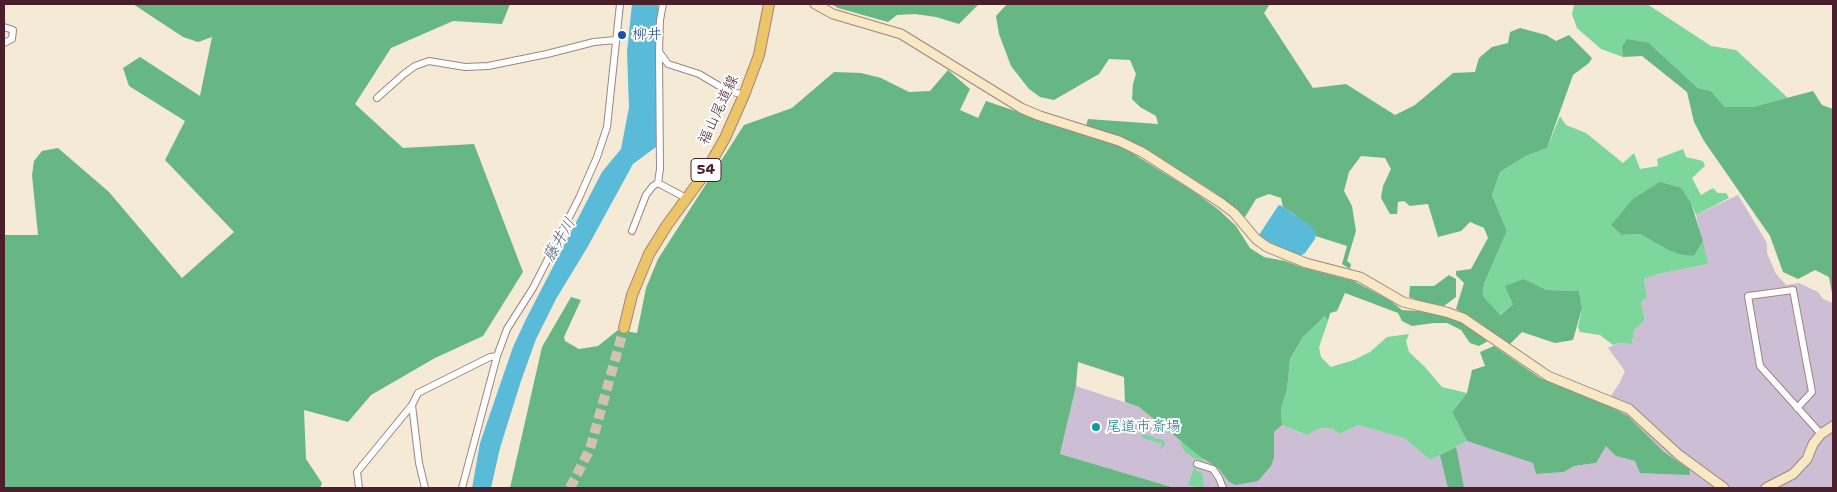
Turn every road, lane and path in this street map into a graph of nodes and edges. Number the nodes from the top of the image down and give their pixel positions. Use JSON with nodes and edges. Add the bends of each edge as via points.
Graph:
{"nodes":[{"id":1,"x":620,"y":4,"type":"edge"},
{"id":2,"x":663,"y":4,"type":"edge"},
{"id":3,"x":770,"y":4,"type":"edge"},
{"id":4,"x":815,"y":4,"type":"edge"},
{"id":5,"x":4,"y":27,"type":"edge"},
{"id":6,"x":616,"y":40,"type":"junction"},
{"id":7,"x":4,"y":43,"type":"edge"},
{"id":8,"x":659,"y":52,"type":"junction"},
{"id":9,"x":744,"y":95,"type":"junction"},
{"id":10,"x":377,"y":98,"type":"dead end"},
{"id":11,"x":658,"y":183,"type":"junction"},
{"id":12,"x":686,"y":198,"type":"junction"},
{"id":13,"x":632,"y":231,"type":"dead end"},
{"id":14,"x":624,"y":328,"type":"tunnel mouth"},
{"id":15,"x":497,"y":356,"type":"junction"},
{"id":16,"x":412,"y":405,"type":"junction"},
{"id":17,"x":1797,"y":408,"type":"junction"},
{"id":18,"x":1833,"y":426,"type":"edge"},
{"id":19,"x":1821,"y":434,"type":"junction"},
{"id":20,"x":1197,"y":464,"type":"dead end"},
{"id":21,"x":359,"y":488,"type":"edge"},
{"id":22,"x":425,"y":488,"type":"edge"},
{"id":23,"x":462,"y":488,"type":"edge"},
{"id":24,"x":1223,"y":488,"type":"edge"},
{"id":25,"x":1724,"y":488,"type":"edge"},
{"id":26,"x":1766,"y":488,"type":"edge"}],
"edges":[{"from":1,"to":6,"type":"street"},
{"from":2,"to":8,"type":"street"},
{"from":3,"to":9,"type":"main road","name":"福山尾道線","number":"54","via":[[759,55]]},
{"from":4,"to":25,"type":"street","via":[[833,14],[901,34],[1021,108],[1142,152],[1221,203],[1267,247],[1306,263],[1360,278],[1403,302],[1463,318],[1548,376],[1629,409],[1679,455]]},
{"from":5,"to":7,"type":"street","via":[[13,30],[12,39]]},
{"from":6,"to":10,"type":"street","via":[[488,66],[466,67],[429,61],[409,70]]},
{"from":6,"to":15,"type":"street","via":[[607,127],[597,157]]},
{"from":8,"to":9,"type":"street","via":[[668,64]]},
{"from":8,"to":11,"type":"street"},
{"from":9,"to":12,"type":"main road","name":"福山尾道線","number":"54","via":[[725,138]]},
{"from":11,"to":12,"type":"street"},
{"from":11,"to":13,"type":"street","via":[[646,196]]},
{"from":12,"to":14,"type":"main road","name":"福山尾道線","number":"54","via":[[646,260],[632,295]]},
{"from":15,"to":16,"type":"street","via":[[418,393]]},
{"from":15,"to":23,"type":"street"},
{"from":16,"to":21,"type":"street","via":[[356,472]]},
{"from":16,"to":22,"type":"street"},
{"from":17,"to":17,"type":"street","via":[[1760,366],[1748,296],[1793,290],[1812,392]]},
{"from":17,"to":19,"type":"street"},
{"from":18,"to":19,"type":"street"},
{"from":19,"to":26,"type":"street","via":[[1807,459],[1793,474]]},
{"from":20,"to":24,"type":"street","via":[[1213,469]]}]}
